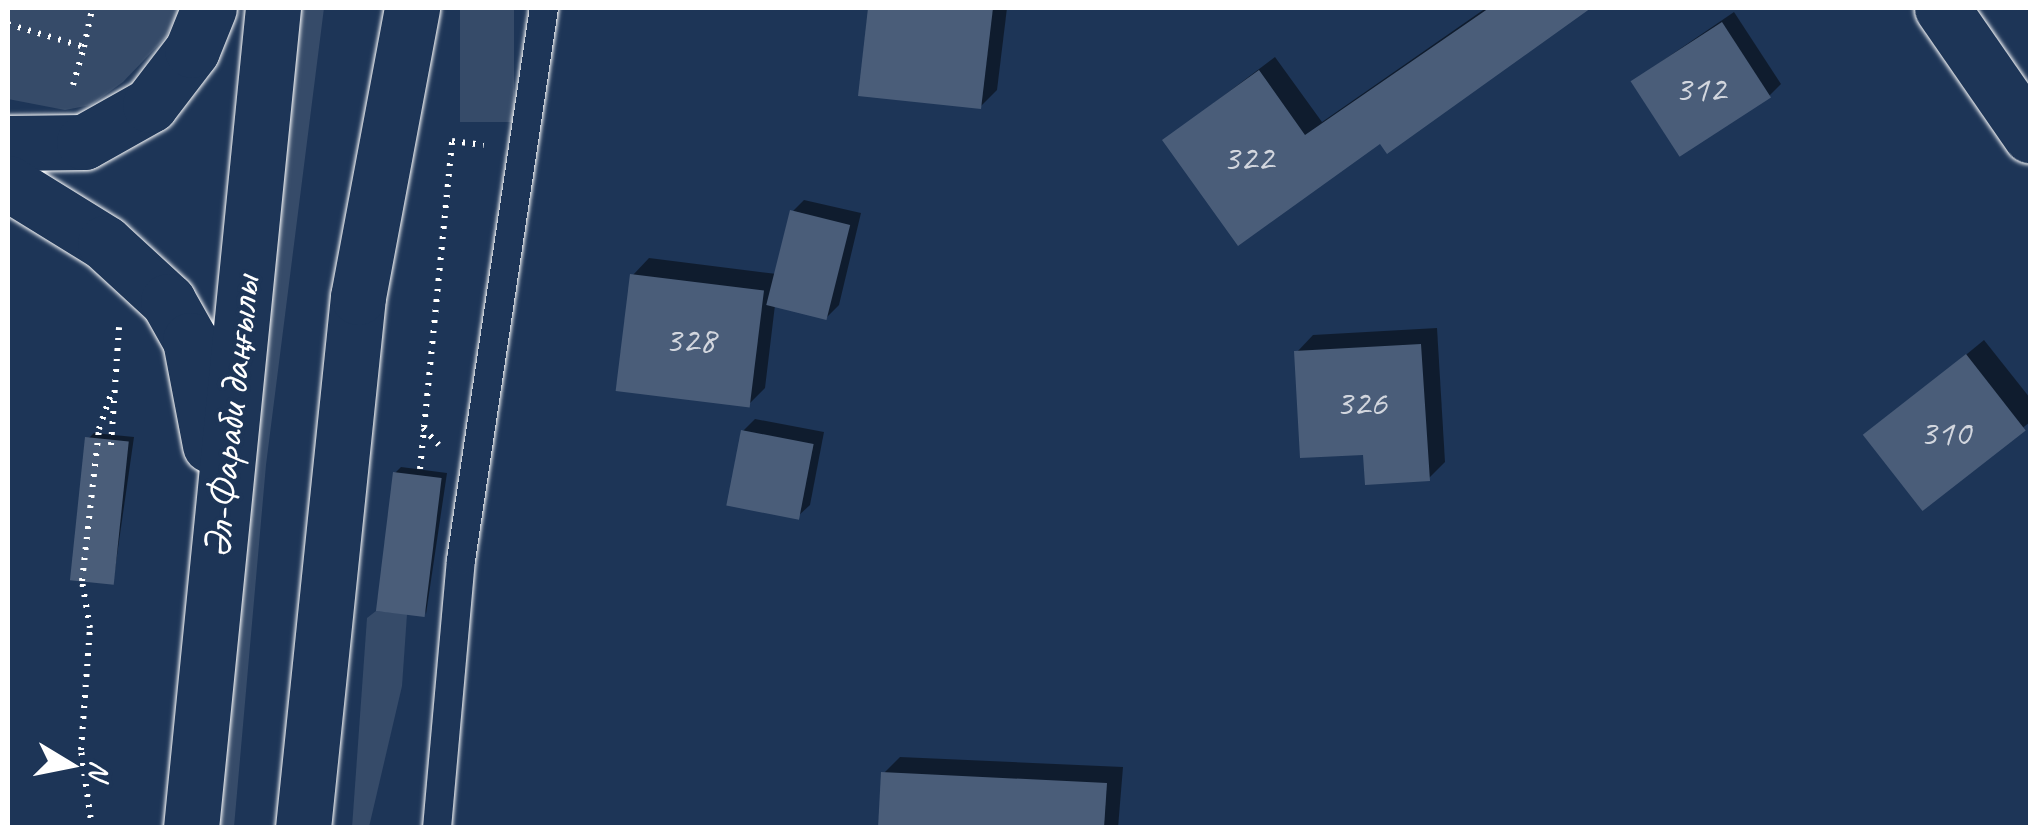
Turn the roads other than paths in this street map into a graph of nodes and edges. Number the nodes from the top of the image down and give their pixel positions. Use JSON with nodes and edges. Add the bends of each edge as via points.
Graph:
{"nodes":[{"id":1,"x":208,"y":8,"type":"edge"},
{"id":2,"x":273,"y":8,"type":"edge"},
{"id":3,"x":393,"y":8,"type":"edge"},
{"id":4,"x":412,"y":8,"type":"edge"},
{"id":5,"x":544,"y":8,"type":"edge"},
{"id":6,"x":1942,"y":8,"type":"edge"},
{"id":7,"x":2030,"y":136,"type":"edge"},
{"id":8,"x":8,"y":143,"type":"edge"},
{"id":9,"x":8,"y":184,"type":"edge"},
{"id":10,"x":358,"y":298,"type":"junction"},
{"id":11,"x":220,"y":521,"type":"junction"},
{"id":12,"x":190,"y":828,"type":"edge"},
{"id":13,"x":304,"y":828,"type":"edge"},
{"id":14,"x":438,"y":828,"type":"edge"}],
"edges":[{"from":1,"to":8,"type":"main road","via":[[192,50],[150,106],[84,142]]},
{"from":2,"to":11,"type":"main road","name":"Әл-Фараби даңғылы"},
{"from":3,"to":10,"type":"main road"},
{"from":4,"to":10,"type":"main road"},
{"from":5,"to":14,"type":"lane","via":[[461,560]]},
{"from":6,"to":7,"type":"main road"},
{"from":9,"to":11,"type":"main road","via":[[106,243],[168,300],[190,340]]},
{"from":10,"to":13,"type":"main road"},
{"from":11,"to":12,"type":"main road","name":"Әл-Фараби даңғылы"}]}
